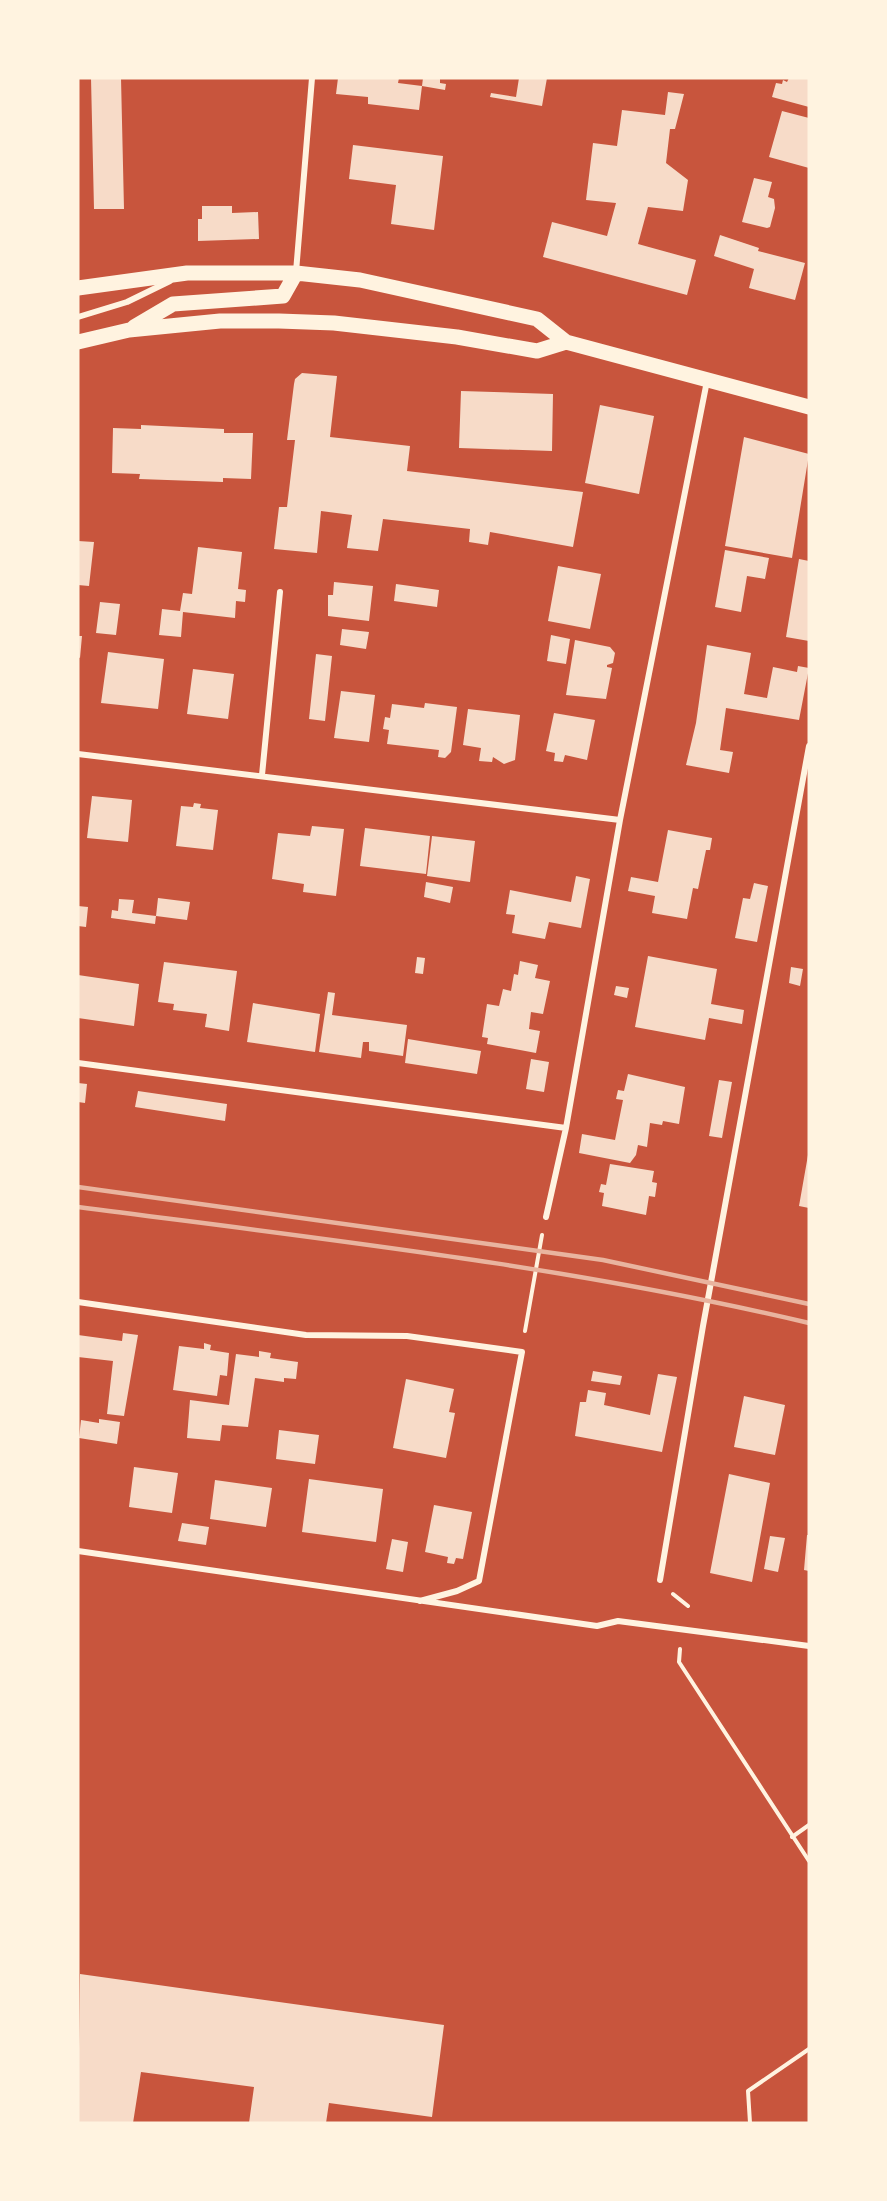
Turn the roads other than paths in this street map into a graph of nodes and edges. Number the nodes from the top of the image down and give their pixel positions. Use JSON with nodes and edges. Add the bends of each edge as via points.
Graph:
{"nodes":[{"id":1,"x":312,"y":78,"type":"edge"},
{"id":2,"x":187,"y":273,"type":"junction"},
{"id":3,"x":296,"y":273,"type":"junction"},
{"id":4,"x":78,"y":288,"type":"edge"},
{"id":5,"x":78,"y":317,"type":"edge"},
{"id":6,"x":129,"y":330,"type":"junction"},
{"id":7,"x":78,"y":342,"type":"edge"},
{"id":8,"x":566,"y":342,"type":"junction"},
{"id":9,"x":708,"y":380,"type":"junction"},
{"id":10,"x":809,"y":407,"type":"edge"},
{"id":11,"x":280,"y":592,"type":"dead end"},
{"id":12,"x":809,"y":746,"type":"edge"},
{"id":13,"x":78,"y":754,"type":"edge"},
{"id":14,"x":262,"y":775,"type":"junction"},
{"id":15,"x":620,"y":820,"type":"junction"},
{"id":16,"x":78,"y":1063,"type":"edge"},
{"id":17,"x":566,"y":1128,"type":"junction"},
{"id":18,"x":546,"y":1217,"type":"road end"},
{"id":19,"x":78,"y":1302,"type":"edge"},
{"id":20,"x":78,"y":1551,"type":"edge"},
{"id":21,"x":660,"y":1580,"type":"dead end"},
{"id":22,"x":420,"y":1601,"type":"junction"},
{"id":23,"x":809,"y":1646,"type":"edge"}],
"edges":[{"from":1,"to":3,"type":"street"},
{"from":2,"to":3,"type":"main road"},
{"from":2,"to":4,"type":"main road"},
{"from":2,"to":5,"type":"street","via":[[127,302]]},
{"from":3,"to":6,"type":"main road","via":[[284,296],[173,304]]},
{"from":3,"to":8,"type":"main road","via":[[360,280],[537,319]]},
{"from":6,"to":7,"type":"main road"},
{"from":6,"to":8,"type":"main road","via":[[220,321],[279,321],[457,337],[537,351]]},
{"from":8,"to":9,"type":"main road"},
{"from":9,"to":10,"type":"main road"},
{"from":9,"to":15,"type":"street"},
{"from":11,"to":14,"type":"street"},
{"from":12,"to":21,"type":"street"},
{"from":13,"to":14,"type":"street"},
{"from":14,"to":15,"type":"street"},
{"from":15,"to":17,"type":"street"},
{"from":16,"to":17,"type":"street"},
{"from":17,"to":18,"type":"street"},
{"from":19,"to":22,"type":"street","via":[[306,1335],[407,1336],[522,1352],[479,1581],[457,1592]]},
{"from":20,"to":22,"type":"street"},
{"from":22,"to":23,"type":"street","via":[[597,1626],[618,1621]]}]}
